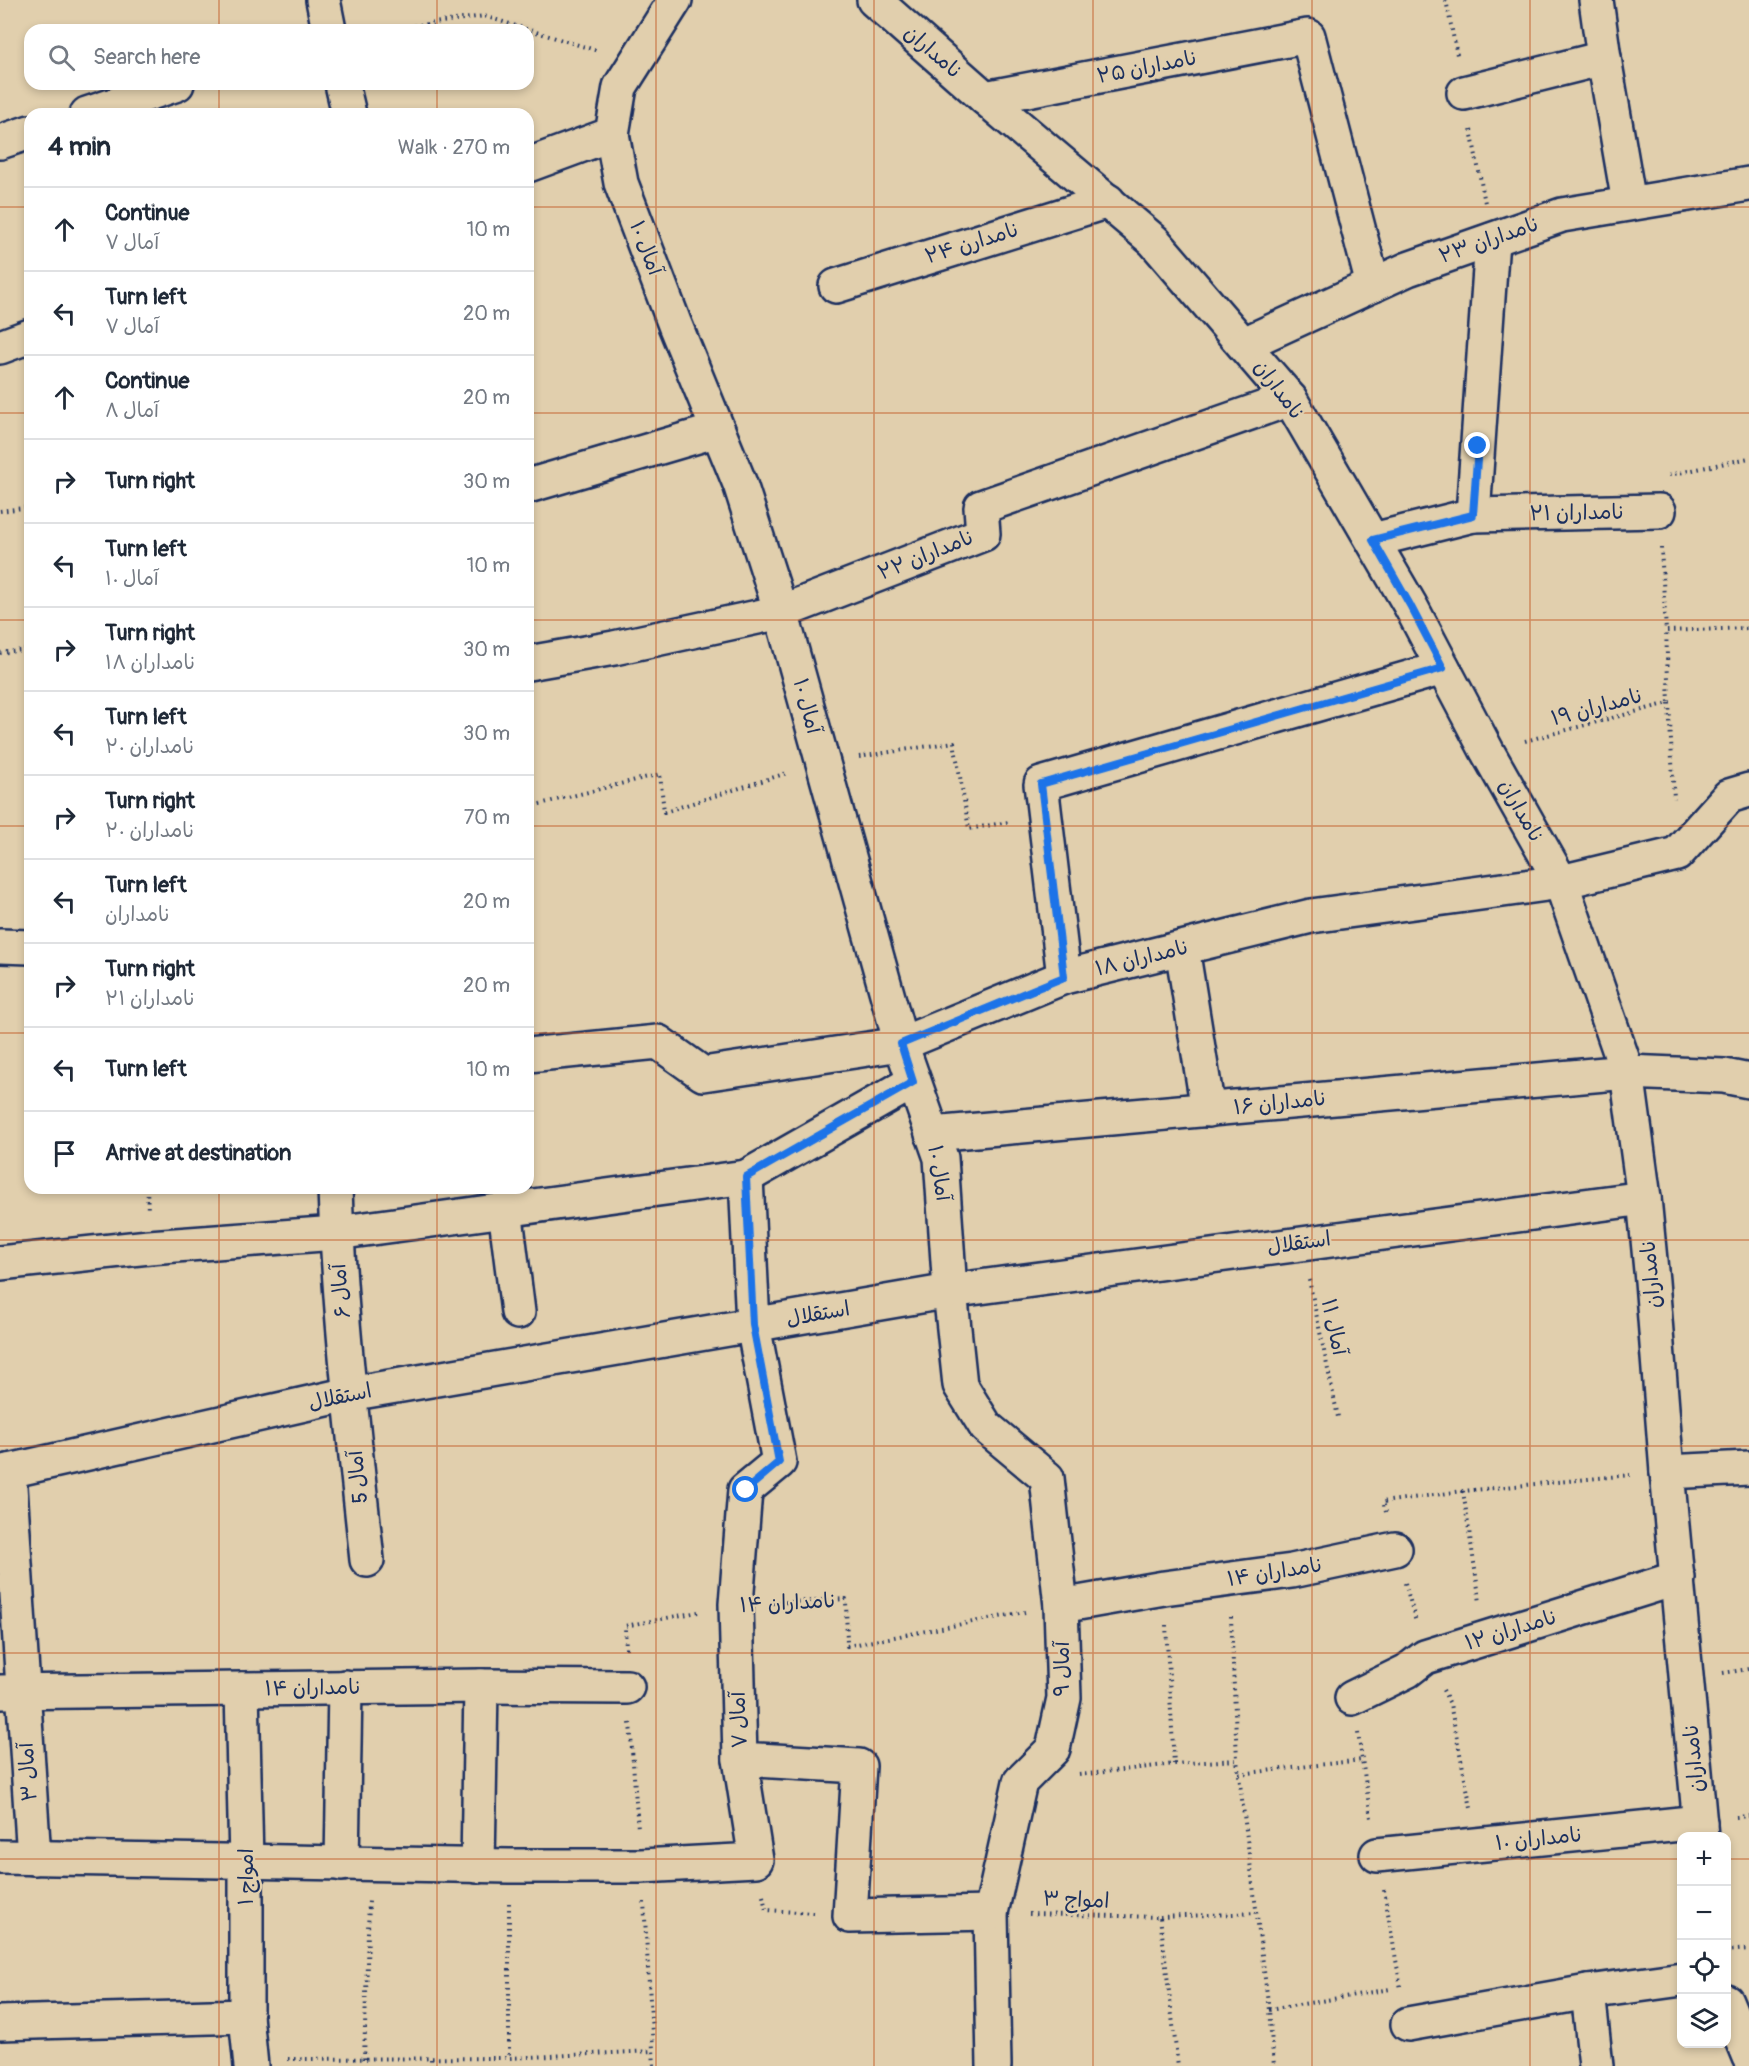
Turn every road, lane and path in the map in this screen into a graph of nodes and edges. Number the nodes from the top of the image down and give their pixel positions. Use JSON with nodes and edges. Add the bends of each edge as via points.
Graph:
{"nodes":[{"id":1,"x":323,"y":0,"type":"edge"},
{"id":2,"x":675,"y":0,"type":"edge"},
{"id":3,"x":874,"y":0,"type":"edge"},
{"id":4,"x":1596,"y":0,"type":"edge"},
{"id":5,"x":328,"y":24,"type":"edge"},
{"id":6,"x":427,"y":24,"type":"edge"},
{"id":7,"x":510,"y":24,"type":"edge"},
{"id":8,"x":534,"y":31,"type":"edge"},
{"id":9,"x":1604,"y":58,"type":"junction"},
{"id":10,"x":636,"y":62,"type":"junction"},
{"id":11,"x":159,"y":90,"type":"edge"},
{"id":12,"x":343,"y":90,"type":"edge"},
{"id":13,"x":1464,"y":93,"type":"dead end"},
{"id":14,"x":985,"y":98,"type":"junction"},
{"id":15,"x":105,"y":108,"type":"edge"},
{"id":16,"x":348,"y":108,"type":"edge"},
{"id":17,"x":24,"y":134,"type":"edge"},
{"id":18,"x":612,"y":134,"type":"junction"},
{"id":19,"x":0,"y":142,"type":"edge"},
{"id":20,"x":534,"y":163,"type":"edge"},
{"id":21,"x":1749,"y":184,"type":"edge"},
{"id":22,"x":1108,"y":201,"type":"junction"},
{"id":23,"x":1629,"y":203,"type":"junction"},
{"id":24,"x":1492,"y":240,"type":"junction"},
{"id":25,"x":1373,"y":285,"type":"junction"},
{"id":26,"x":837,"y":286,"type":"dead end"},
{"id":27,"x":24,"y":338,"type":"edge"},
{"id":28,"x":1244,"y":344,"type":"junction"},
{"id":29,"x":0,"y":347,"type":"edge"},
{"id":30,"x":1290,"y":399,"type":"junction"},
{"id":31,"x":718,"y":430,"type":"junction"},
{"id":32,"x":1749,"y":458,"type":"edge"},
{"id":33,"x":534,"y":484,"type":"edge"},
{"id":34,"x":24,"y":508,"type":"edge"},
{"id":35,"x":0,"y":511,"type":"edge"},
{"id":36,"x":1659,"y":511,"type":"junction"},
{"id":37,"x":1473,"y":515,"type":"junction"},
{"id":38,"x":1373,"y":540,"type":"junction"},
{"id":39,"x":781,"y":612,"type":"junction"},
{"id":40,"x":1749,"y":628,"type":"edge"},
{"id":41,"x":1666,"y":631,"type":"junction"},
{"id":42,"x":24,"y":650,"type":"edge"},
{"id":43,"x":0,"y":652,"type":"edge"},
{"id":44,"x":534,"y":662,"type":"edge"},
{"id":45,"x":1443,"y":668,"type":"junction"},
{"id":46,"x":1669,"y":703,"type":"junction"},
{"id":47,"x":1486,"y":752,"type":"junction"},
{"id":48,"x":823,"y":762,"type":"junction"},
{"id":49,"x":1749,"y":790,"type":"edge"},
{"id":50,"x":534,"y":806,"type":"edge"},
{"id":51,"x":1044,"y":815,"type":"junction"},
{"id":52,"x":1677,"y":854,"type":"junction"},
{"id":53,"x":1561,"y":882,"type":"junction"},
{"id":54,"x":0,"y":945,"type":"edge"},
{"id":55,"x":24,"y":946,"type":"edge"},
{"id":56,"x":1182,"y":948,"type":"junction"},
{"id":57,"x":1064,"y":977,"type":"junction"},
{"id":58,"x":901,"y":1044,"type":"junction"},
{"id":59,"x":534,"y":1054,"type":"edge"},
{"id":60,"x":1627,"y":1072,"type":"junction"},
{"id":61,"x":1749,"y":1081,"type":"edge"},
{"id":62,"x":913,"y":1082,"type":"junction"},
{"id":63,"x":1208,"y":1110,"type":"junction"},
{"id":64,"x":932,"y":1134,"type":"junction"},
{"id":65,"x":746,"y":1177,"type":"junction"},
{"id":66,"x":334,"y":1194,"type":"edge"},
{"id":67,"x":1644,"y":1198,"type":"junction"},
{"id":68,"x":505,"y":1209,"type":"junction"},
{"id":69,"x":336,"y":1233,"type":"junction"},
{"id":70,"x":1301,"y":1243,"type":"junction"},
{"id":71,"x":0,"y":1263,"type":"edge"},
{"id":72,"x":950,"y":1291,"type":"junction"},
{"id":73,"x":518,"y":1312,"type":"dead end"},
{"id":74,"x":753,"y":1325,"type":"junction"},
{"id":75,"x":350,"y":1394,"type":"junction"},
{"id":76,"x":1338,"y":1418,"type":"dead end"},
{"id":77,"x":1749,"y":1468,"type":"edge"},
{"id":78,"x":5,"y":1472,"type":"edge"},
{"id":79,"x":1667,"y":1472,"type":"junction"},
{"id":80,"x":1463,"y":1491,"type":"junction"},
{"id":81,"x":1395,"y":1549,"type":"joint"},
{"id":82,"x":367,"y":1560,"type":"dead end"},
{"id":83,"x":1678,"y":1578,"type":"junction"},
{"id":84,"x":1229,"y":1580,"type":"junction"},
{"id":85,"x":1164,"y":1588,"type":"junction"},
{"id":86,"x":736,"y":1604,"type":"junction"},
{"id":87,"x":1061,"y":1606,"type":"junction"},
{"id":88,"x":1486,"y":1638,"type":"junction"},
{"id":89,"x":481,"y":1686,"type":"junction"},
{"id":90,"x":627,"y":1687,"type":"joint"},
{"id":91,"x":345,"y":1688,"type":"junction"},
{"id":92,"x":242,"y":1689,"type":"junction"},
{"id":93,"x":12,"y":1692,"type":"edge"},
{"id":94,"x":1352,"y":1698,"type":"dead end"},
{"id":95,"x":740,"y":1759,"type":"junction"},
{"id":96,"x":1237,"y":1760,"type":"junction"},
{"id":97,"x":1362,"y":1760,"type":"dead end"},
{"id":98,"x":1174,"y":1764,"type":"junction"},
{"id":99,"x":1239,"y":1774,"type":"junction"},
{"id":100,"x":1020,"y":1782,"type":"junction"},
{"id":101,"x":1701,"y":1829,"type":"edge"},
{"id":102,"x":1377,"y":1855,"type":"dead end"},
{"id":103,"x":0,"y":1857,"type":"edge"},
{"id":104,"x":34,"y":1858,"type":"junction"},
{"id":105,"x":756,"y":1860,"type":"junction"},
{"id":106,"x":246,"y":1862,"type":"junction"},
{"id":107,"x":356,"y":1864,"type":"junction"},
{"id":108,"x":493,"y":1866,"type":"junction"},
{"id":109,"x":991,"y":1912,"type":"junction"},
{"id":110,"x":1256,"y":1913,"type":"junction"},
{"id":111,"x":850,"y":1916,"type":"junction"},
{"id":112,"x":1160,"y":1917,"type":"junction"},
{"id":113,"x":1749,"y":1949,"type":"edge"},
{"id":114,"x":1731,"y":1951,"type":"edge"},
{"id":115,"x":1677,"y":1980,"type":"edge"},
{"id":116,"x":1400,"y":1988,"type":"dead end"},
{"id":117,"x":1588,"y":1992,"type":"junction"},
{"id":118,"x":1269,"y":2010,"type":"junction"},
{"id":119,"x":1731,"y":2013,"type":"edge"},
{"id":120,"x":246,"y":2016,"type":"junction"},
{"id":121,"x":0,"y":2023,"type":"edge"},
{"id":122,"x":1408,"y":2024,"type":"dead end"},
{"id":123,"x":653,"y":2051,"type":"dead end"},
{"id":124,"x":1749,"y":2057,"type":"edge"},
{"id":125,"x":509,"y":2058,"type":"junction"},
{"id":126,"x":364,"y":2059,"type":"junction"},
{"id":127,"x":431,"y":2059,"type":"junction"},
{"id":128,"x":250,"y":2063,"type":"edge"},
{"id":129,"x":431,"y":2066,"type":"edge"},
{"id":130,"x":994,"y":2066,"type":"edge"},
{"id":131,"x":1178,"y":2066,"type":"edge"},
{"id":132,"x":1274,"y":2066,"type":"edge"},
{"id":133,"x":1596,"y":2066,"type":"edge"}],
"edges":[{"from":1,"to":5,"type":"street"},
{"from":2,"to":10,"type":"street"},
{"from":3,"to":14,"type":"street","name":"نامداران"},
{"from":4,"to":9,"type":"street"},
{"from":6,"to":7,"type":"path","via":[[484,16]]},
{"from":8,"to":10,"type":"path"},
{"from":9,"to":13,"type":"street"},
{"from":9,"to":23,"type":"street"},
{"from":10,"to":18,"type":"street","via":[[620,87]]},
{"from":11,"to":15,"type":"street"},
{"from":12,"to":16,"type":"street"},
{"from":14,"to":22,"type":"street","name":"نامداران"},
{"from":14,"to":25,"type":"street","name":"نامداران ۲۵","via":[[1308,36]]},
{"from":17,"to":19,"type":"street"},
{"from":18,"to":20,"type":"street"},
{"from":18,"to":31,"type":"street","name":"آمال ۱۰","via":[[621,183]]},
{"from":21,"to":23,"type":"street","name":"نامداران ۲۳"},
{"from":22,"to":26,"type":"street","name":"نامدارن ۲۴"},
{"from":22,"to":28,"type":"street","name":"نامداران","via":[[1154,241]]},
{"from":23,"to":24,"type":"street","name":"نامداران ۲۳","via":[[1562,215]]},
{"from":24,"to":25,"type":"street","name":"نامداران ۲۳"},
{"from":24,"to":37,"type":"street"},
{"from":25,"to":28,"type":"street","name":"نامداران ۲۳"},
{"from":27,"to":29,"type":"street"},
{"from":28,"to":30,"type":"street","name":"نامداران"},
{"from":30,"to":38,"type":"street","name":"نامداران"},
{"from":30,"to":39,"type":"street","name":"نامداران ۲۲","via":[[981,507],[983,534]]},
{"from":31,"to":33,"type":"street"},
{"from":31,"to":39,"type":"street","name":"آمال ۱۰","via":[[740,484]]},
{"from":32,"to":36,"type":"path","via":[[1661,476]]},
{"from":34,"to":35,"type":"path"},
{"from":36,"to":37,"type":"street","name":"نامداران ۲۱"},
{"from":36,"to":41,"type":"path","name":"نامداران ۱۹"},
{"from":37,"to":38,"type":"street","name":"نامداران ۲۱"},
{"from":38,"to":45,"type":"street","name":"نامداران"},
{"from":39,"to":44,"type":"street","name":"نامداران ۲۲"},
{"from":39,"to":48,"type":"street","name":"آمال ۱۰"},
{"from":40,"to":41,"type":"path"},
{"from":41,"to":46,"type":"path","name":"نامداران ۱۹"},
{"from":42,"to":43,"type":"path"},
{"from":45,"to":47,"type":"street","name":"نامداران"},
{"from":45,"to":51,"type":"street","via":[[1041,784]]},
{"from":46,"to":47,"type":"path","name":"نامداران ۱۹"},
{"from":46,"to":52,"type":"path"},
{"from":47,"to":53,"type":"street","name":"نامداران"},
{"from":48,"to":50,"type":"path","via":[[664,812],[660,774]]},
{"from":48,"to":51,"type":"path","via":[[954,742],[969,828]]},
{"from":48,"to":58,"type":"street","name":"آمال ۱۰"},
{"from":49,"to":52,"type":"street","via":[[1729,796]]},
{"from":51,"to":57,"type":"street"},
{"from":52,"to":53,"type":"street","name":"نامداران ۱۸"},
{"from":53,"to":56,"type":"street","name":"نامداران ۱۸","via":[[1311,916]]},
{"from":53,"to":60,"type":"street","name":"نامداران"},
{"from":54,"to":55,"type":"street"},
{"from":56,"to":57,"type":"street","name":"نامداران ۱۸"},
{"from":56,"to":63,"type":"street"},
{"from":57,"to":58,"type":"street","name":"نامداران ۱۸"},
{"from":58,"to":59,"type":"street","name":"نامداران ۱۸","via":[[703,1074],[658,1042]]},
{"from":58,"to":62,"type":"street","name":"آمال ۱۰"},
{"from":60,"to":61,"type":"street","name":"نامداران ۱۶","via":[[1724,1076]]},
{"from":60,"to":63,"type":"street","name":"نامداران ۱۶"},
{"from":60,"to":67,"type":"street","name":"نامداران"},
{"from":62,"to":64,"type":"street","name":"آمال ۱۰"},
{"from":62,"to":65,"type":"street"},
{"from":63,"to":64,"type":"street","name":"نامداران ۱۶"},
{"from":64,"to":72,"type":"street","name":"آمال ۱۰","via":[[941,1158]]},
{"from":65,"to":68,"type":"street"},
{"from":65,"to":74,"type":"street"},
{"from":66,"to":69,"type":"street","name":"آمال ۶"},
{"from":67,"to":70,"type":"street","name":"استقلال"},
{"from":67,"to":79,"type":"street","name":"نامداران"},
{"from":68,"to":69,"type":"street"},
{"from":68,"to":73,"type":"street"},
{"from":69,"to":71,"type":"street"},
{"from":69,"to":75,"type":"street","name":"آمال ۶"},
{"from":70,"to":72,"type":"street","name":"استقلال"},
{"from":70,"to":76,"type":"path","name":"آمال ۱۱"},
{"from":72,"to":74,"type":"street","name":"استقلال"},
{"from":72,"to":87,"type":"street","name":"آمال ۹","via":[[960,1385],[986,1427],[1047,1478]]},
{"from":74,"to":75,"type":"street","name":"استقلال"},
{"from":74,"to":86,"type":"street","name":"آمال ۷","via":[[779,1462],[746,1490]]},
{"from":75,"to":78,"type":"street","name":"استقلال"},
{"from":75,"to":82,"type":"street","name":"آمال 5"},
{"from":77,"to":79,"type":"street"},
{"from":78,"to":93,"type":"street","name":"آمال ۳"},
{"from":79,"to":80,"type":"path"},
{"from":79,"to":83,"type":"street","name":"نامداران"},
{"from":80,"to":81,"type":"path","via":[[1383,1502]]},
{"from":80,"to":88,"type":"path"},
{"from":81,"to":84,"type":"street","name":"نامداران ۱۴"},
{"from":83,"to":88,"type":"street","name":"نامداران ۱۲"},
{"from":83,"to":101,"type":"street","name":"نامداران"},
{"from":84,"to":85,"type":"street","name":"نامداران ۱۴"},
{"from":84,"to":96,"type":"path"},
{"from":85,"to":87,"type":"street","name":"نامداران ۱۴"},
{"from":85,"to":98,"type":"path"},
{"from":86,"to":87,"type":"path","name":"نامداران ۱۴","via":[[846,1599],[847,1646]]},
{"from":86,"to":90,"type":"path","name":"نامداران ۱۴","via":[[625,1626]]},
{"from":86,"to":95,"type":"street","name":"آمال ۷"},
{"from":87,"to":100,"type":"street","name":"آمال ۹","via":[[1064,1698],[1053,1749]]},
{"from":88,"to":94,"type":"street","name":"نامداران ۱۲","via":[[1425,1657],[1407,1671]]},
{"from":89,"to":90,"type":"street","name":"نامداران ۱۴"},
{"from":89,"to":91,"type":"street","name":"نامداران ۱۴"},
{"from":89,"to":108,"type":"street"},
{"from":91,"to":92,"type":"street","name":"نامداران ۱۴"},
{"from":91,"to":107,"type":"street"},
{"from":92,"to":93,"type":"street","name":"نامداران ۱۴"},
{"from":92,"to":106,"type":"street","name":"امواج ۱"},
{"from":93,"to":104,"type":"street","name":"آمال ۳"},
{"from":95,"to":105,"type":"street"},
{"from":95,"to":111,"type":"street","name":"آمال ۷","via":[[859,1766]]},
{"from":96,"to":98,"type":"path"},
{"from":96,"to":99,"type":"path"},
{"from":97,"to":99,"type":"path"},
{"from":98,"to":100,"type":"path"},
{"from":99,"to":110,"type":"path"},
{"from":100,"to":109,"type":"street"},
{"from":101,"to":102,"type":"street","name":"نامداران ۱۰"},
{"from":103,"to":104,"type":"street"},
{"from":104,"to":106,"type":"street"},
{"from":105,"to":108,"type":"street","via":[[641,1866]]},
{"from":105,"to":111,"type":"path","via":[[766,1910]]},
{"from":106,"to":107,"type":"street"},
{"from":106,"to":120,"type":"street","name":"امواج ۱"},
{"from":107,"to":108,"type":"street"},
{"from":107,"to":126,"type":"path"},
{"from":108,"to":125,"type":"path"},
{"from":109,"to":111,"type":"street"},
{"from":109,"to":112,"type":"path","name":"امواج ۳"},
{"from":109,"to":130,"type":"street"},
{"from":110,"to":112,"type":"path","name":"امواج ۳"},
{"from":110,"to":118,"type":"path"},
{"from":112,"to":131,"type":"path"},
{"from":113,"to":114,"type":"path"},
{"from":115,"to":117,"type":"street"},
{"from":116,"to":118,"type":"path"},
{"from":117,"to":122,"type":"street"},
{"from":117,"to":133,"type":"street"},
{"from":118,"to":132,"type":"path"},
{"from":119,"to":124,"type":"street"},
{"from":120,"to":121,"type":"street"},
{"from":120,"to":128,"type":"street","name":"امواج ۱"},
{"from":123,"to":125,"type":"path"},
{"from":125,"to":127,"type":"path"},
{"from":126,"to":127,"type":"path"},
{"from":126,"to":128,"type":"path"},
{"from":127,"to":129,"type":"path"}]}
